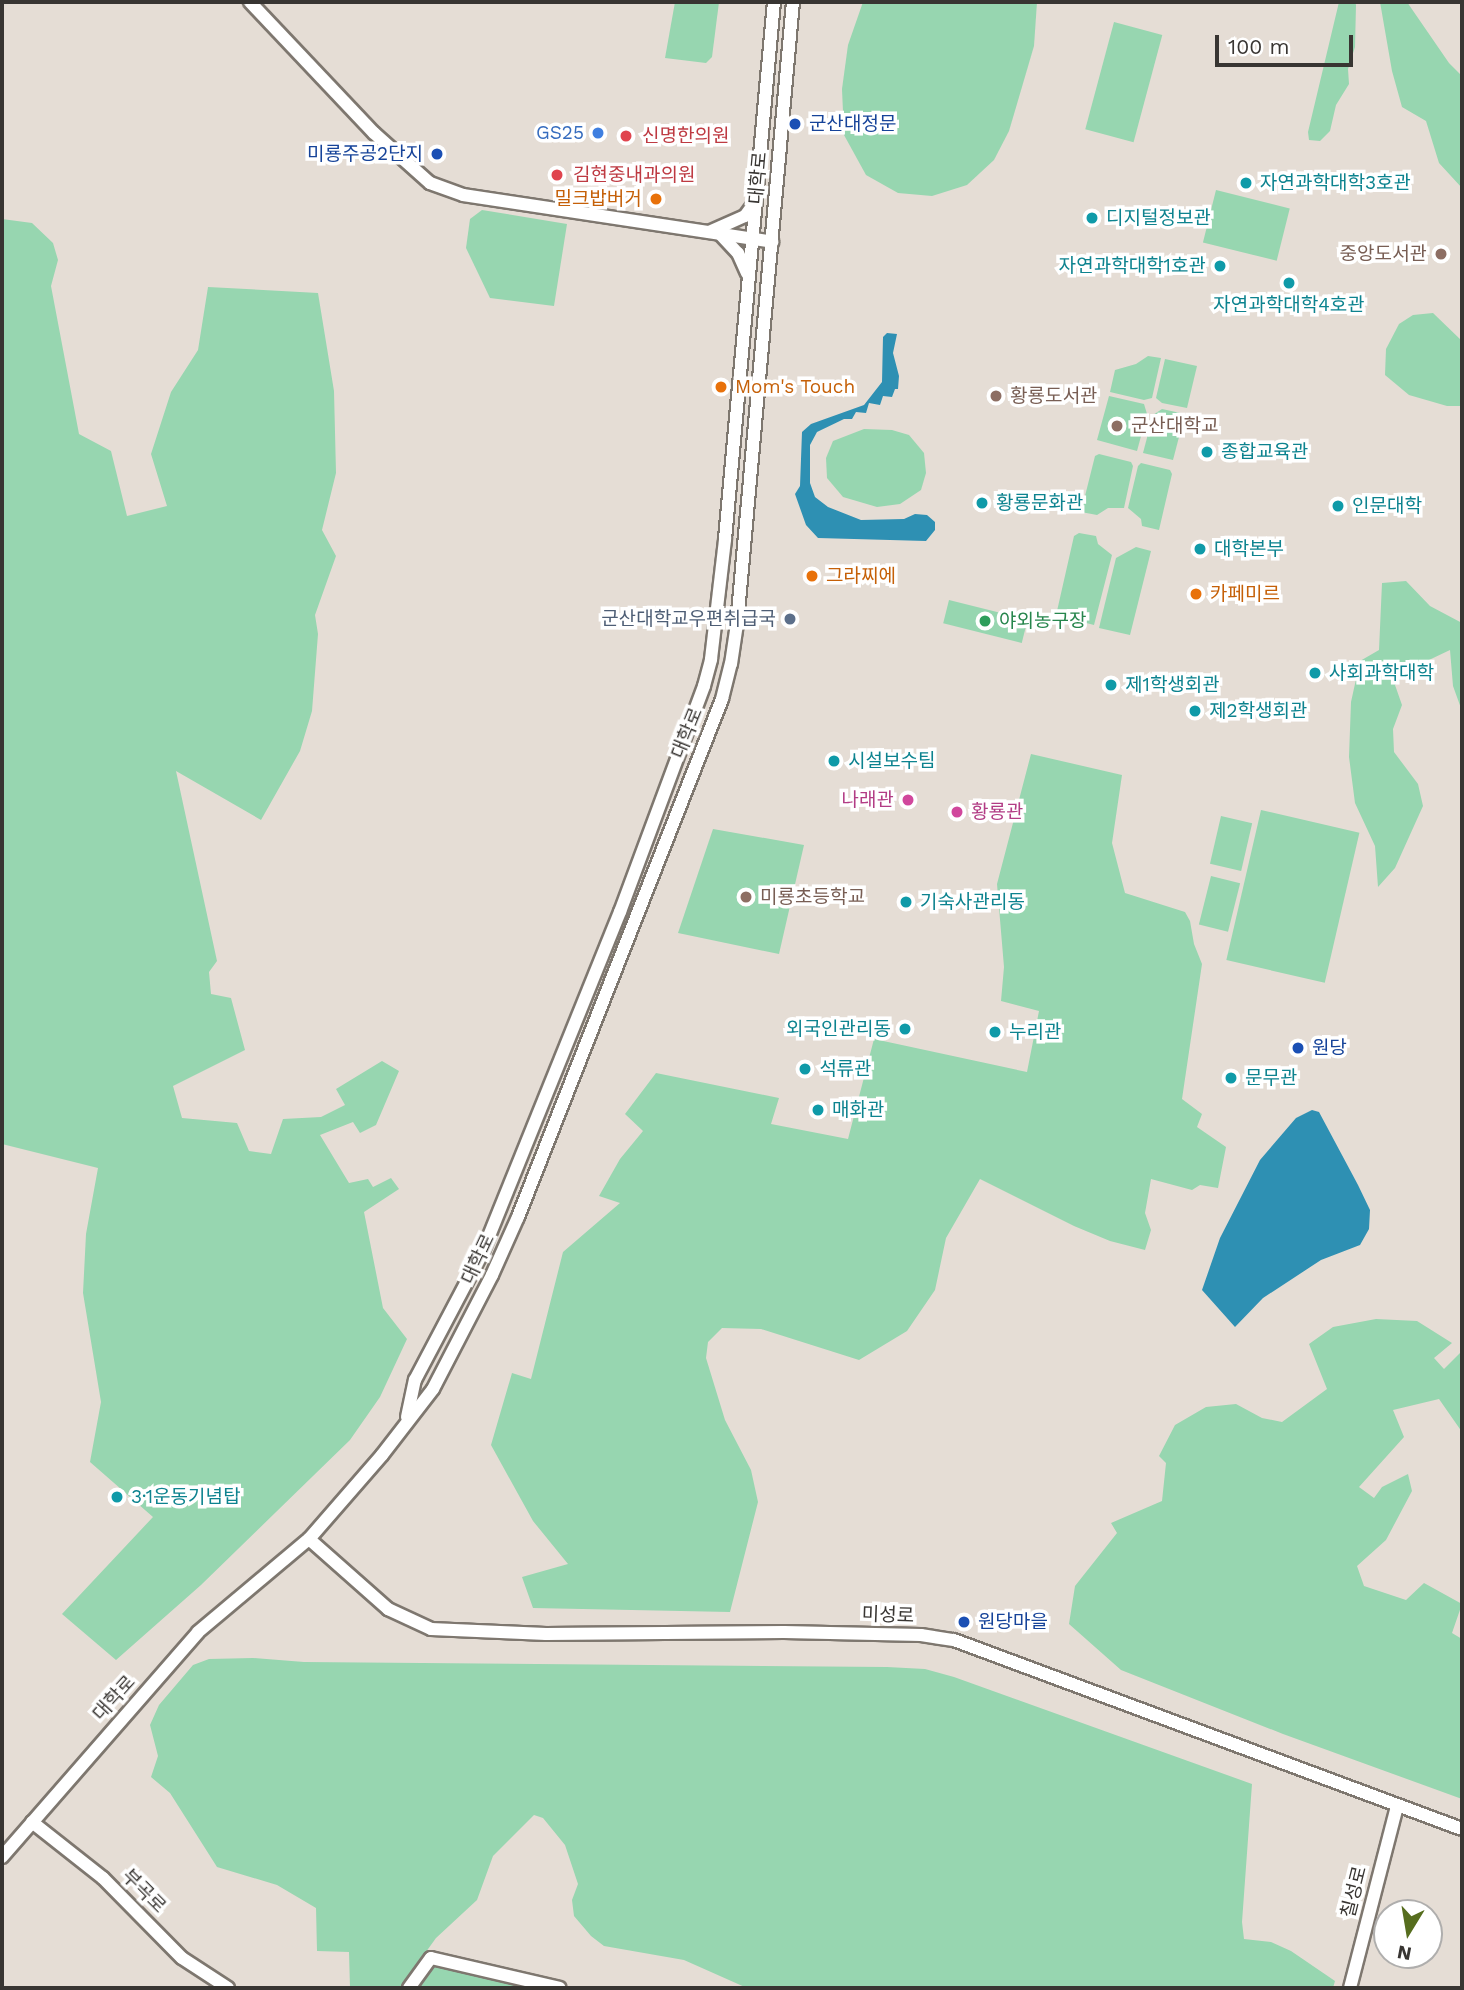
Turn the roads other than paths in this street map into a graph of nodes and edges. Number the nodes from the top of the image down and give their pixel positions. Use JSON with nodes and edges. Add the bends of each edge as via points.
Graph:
{"nodes":[{"id":1,"x":250,"y":2,"type":"edge"},
{"id":2,"x":774,"y":2,"type":"edge"},
{"id":3,"x":793,"y":2,"type":"edge"},
{"id":4,"x":756,"y":201,"type":"junction"},
{"id":5,"x":714,"y":233,"type":"junction"},
{"id":6,"x":752,"y":239,"type":"junction"},
{"id":7,"x":772,"y":242,"type":"junction"},
{"id":8,"x":748,"y":279,"type":"junction"},
{"id":9,"x":406,"y":1421,"type":"junction"},
{"id":10,"x":309,"y":1539,"type":"junction"},
{"id":11,"x":1396,"y":1806,"type":"junction"},
{"id":12,"x":32,"y":1822,"type":"junction"},
{"id":13,"x":1462,"y":1829,"type":"edge"},
{"id":14,"x":2,"y":1857,"type":"edge"},
{"id":15,"x":228,"y":1988,"type":"edge"},
{"id":16,"x":409,"y":1988,"type":"edge"},
{"id":17,"x":560,"y":1988,"type":"edge"},
{"id":18,"x":1350,"y":1988,"type":"edge"}],
"edges":[{"from":1,"to":5,"type":"street","via":[[373,133],[430,183],[463,195]]},
{"from":2,"to":4,"type":"street","name":"대학로"},
{"from":3,"to":7,"type":"street","name":"대학로"},
{"from":4,"to":5,"type":"street","via":[[745,216]]},
{"from":4,"to":6,"type":"street","name":"대학로"},
{"from":5,"to":6,"type":"street"},
{"from":5,"to":8,"type":"street","via":[[738,253]]},
{"from":6,"to":7,"type":"street"},
{"from":6,"to":8,"type":"street","name":"대학로"},
{"from":7,"to":9,"type":"street","name":"대학로","via":[[737,624],[722,699],[518,1217],[453,1354],[433,1390]]},
{"from":8,"to":9,"type":"street","name":"대학로","via":[[718,607],[704,686],[620,912],[487,1240],[415,1380]]},
{"from":9,"to":10,"type":"street","name":"대학로","via":[[369,1472]]},
{"from":10,"to":11,"type":"street","name":"미성로","via":[[388,1609],[431,1629],[546,1634],[797,1632],[954,1640]]},
{"from":10,"to":12,"type":"street","name":"대학로","via":[[198,1632]]},
{"from":11,"to":13,"type":"street","name":"미성로"},
{"from":11,"to":18,"type":"street","name":"칠성로"},
{"from":12,"to":14,"type":"street","name":"대학로"},
{"from":12,"to":15,"type":"street","name":"부곡로","via":[[103,1878],[182,1958]]},
{"from":16,"to":17,"type":"street","via":[[431,1958]]}]}
